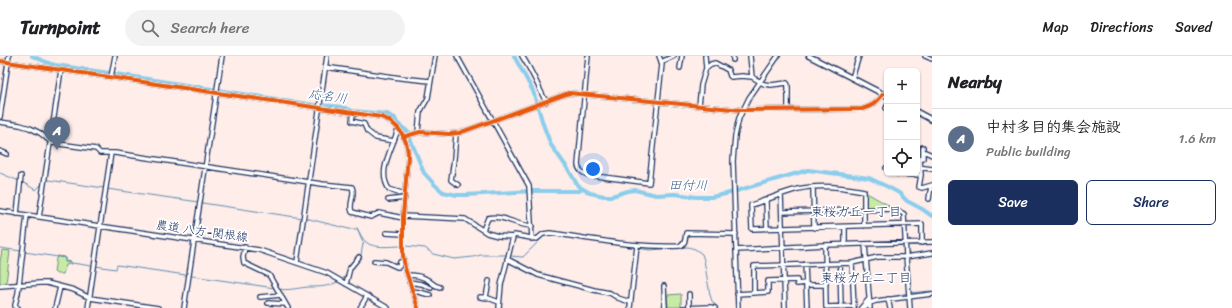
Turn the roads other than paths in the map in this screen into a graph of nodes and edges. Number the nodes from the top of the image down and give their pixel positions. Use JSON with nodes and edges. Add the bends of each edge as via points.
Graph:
{"nodes":[{"id":1,"x":9,"y":56,"type":"edge"},
{"id":2,"x":115,"y":56,"type":"edge"},
{"id":3,"x":222,"y":56,"type":"edge"},
{"id":4,"x":327,"y":56,"type":"edge"},
{"id":5,"x":435,"y":56,"type":"edge"},
{"id":6,"x":457,"y":56,"type":"edge"},
{"id":7,"x":522,"y":56,"type":"edge"},
{"id":8,"x":588,"y":56,"type":"edge"},
{"id":9,"x":659,"y":56,"type":"edge"},
{"id":10,"x":674,"y":56,"type":"edge"},
{"id":11,"x":682,"y":56,"type":"edge"},
{"id":12,"x":705,"y":56,"type":"edge"},
{"id":13,"x":750,"y":56,"type":"edge"},
{"id":14,"x":778,"y":56,"type":"edge"},
{"id":15,"x":808,"y":56,"type":"edge"},
{"id":16,"x":859,"y":56,"type":"edge"},
{"id":17,"x":925,"y":56,"type":"edge"},
{"id":18,"x":932,"y":58,"type":"edge"},
{"id":19,"x":0,"y":61,"type":"edge"},
{"id":20,"x":8,"y":62,"type":"junction"},
{"id":21,"x":662,"y":62,"type":"junction"},
{"id":22,"x":325,"y":67,"type":"junction"},
{"id":23,"x":680,"y":68,"type":"dead end"},
{"id":24,"x":706,"y":68,"type":"junction"},
{"id":25,"x":61,"y":70,"type":"junction"},
{"id":26,"x":112,"y":75,"type":"junction"},
{"id":27,"x":752,"y":77,"type":"junction"},
{"id":28,"x":852,"y":78,"type":"junction"},
{"id":29,"x":430,"y":81,"type":"junction"},
{"id":30,"x":759,"y":81,"type":"junction"},
{"id":31,"x":216,"y":91,"type":"junction"},
{"id":32,"x":884,"y":94,"type":"edge"},
{"id":33,"x":584,"y":95,"type":"junction"},
{"id":34,"x":884,"y":96,"type":"edge"},
{"id":35,"x":658,"y":102,"type":"junction"},
{"id":36,"x":544,"y":103,"type":"junction"},
{"id":37,"x":699,"y":106,"type":"junction"},
{"id":38,"x":319,"y":109,"type":"junction"},
{"id":39,"x":742,"y":110,"type":"junction"},
{"id":40,"x":788,"y":110,"type":"junction"},
{"id":41,"x":353,"y":113,"type":"junction"},
{"id":42,"x":920,"y":114,"type":"edge"},
{"id":43,"x":0,"y":117,"type":"edge"},
{"id":44,"x":932,"y":120,"type":"edge"},
{"id":45,"x":494,"y":121,"type":"junction"},
{"id":46,"x":0,"y":122,"type":"edge"},
{"id":47,"x":399,"y":130,"type":"junction"},
{"id":48,"x":418,"y":132,"type":"junction"},
{"id":49,"x":456,"y":134,"type":"junction"},
{"id":50,"x":407,"y":136,"type":"junction"},
{"id":51,"x":394,"y":141,"type":"junction"},
{"id":52,"x":50,"y":142,"type":"junction"},
{"id":53,"x":0,"y":151,"type":"edge"},
{"id":54,"x":111,"y":153,"type":"junction"},
{"id":55,"x":7,"y":154,"type":"dead end"},
{"id":56,"x":932,"y":155,"type":"edge"},
{"id":57,"x":921,"y":158,"type":"edge"},
{"id":58,"x":205,"y":166,"type":"junction"},
{"id":59,"x":920,"y":167,"type":"edge"},
{"id":60,"x":932,"y":169,"type":"edge"},
{"id":61,"x":920,"y":171,"type":"edge"},
{"id":62,"x":921,"y":175,"type":"joint"},
{"id":63,"x":21,"y":176,"type":"dead end"},
{"id":64,"x":308,"y":181,"type":"junction"},
{"id":65,"x":458,"y":185,"type":"dead end"},
{"id":66,"x":931,"y":186,"type":"edge"},
{"id":67,"x":813,"y":188,"type":"junction"},
{"id":68,"x":781,"y":194,"type":"junction"},
{"id":69,"x":405,"y":196,"type":"junction"},
{"id":70,"x":388,"y":200,"type":"dead end"},
{"id":71,"x":929,"y":200,"type":"dead end"},
{"id":72,"x":766,"y":201,"type":"junction"},
{"id":73,"x":864,"y":210,"type":"junction"},
{"id":74,"x":0,"y":211,"type":"edge"},
{"id":75,"x":813,"y":211,"type":"junction"},
{"id":76,"x":782,"y":212,"type":"junction"},
{"id":77,"x":17,"y":214,"type":"junction"},
{"id":78,"x":27,"y":215,"type":"junction"},
{"id":79,"x":39,"y":217,"type":"junction"},
{"id":80,"x":403,"y":217,"type":"junction"},
{"id":81,"x":904,"y":224,"type":"junction"},
{"id":82,"x":100,"y":226,"type":"junction"},
{"id":83,"x":532,"y":226,"type":"junction"},
{"id":84,"x":864,"y":226,"type":"junction"},
{"id":85,"x":845,"y":227,"type":"junction"},
{"id":86,"x":782,"y":228,"type":"junction"},
{"id":87,"x":814,"y":228,"type":"junction"},
{"id":88,"x":767,"y":229,"type":"junction"},
{"id":89,"x":483,"y":230,"type":"junction"},
{"id":90,"x":386,"y":233,"type":"dead end"},
{"id":91,"x":403,"y":234,"type":"junction"},
{"id":92,"x":736,"y":234,"type":"junction"},
{"id":93,"x":513,"y":237,"type":"junction"},
{"id":94,"x":532,"y":239,"type":"junction"},
{"id":95,"x":194,"y":240,"type":"junction"},
{"id":96,"x":932,"y":242,"type":"edge"},
{"id":97,"x":905,"y":243,"type":"junction"},
{"id":98,"x":922,"y":243,"type":"junction"},
{"id":99,"x":865,"y":244,"type":"junction"},
{"id":100,"x":825,"y":245,"type":"junction"},
{"id":101,"x":845,"y":245,"type":"junction"},
{"id":102,"x":637,"y":246,"type":"junction"},
{"id":103,"x":783,"y":247,"type":"junction"},
{"id":104,"x":245,"y":248,"type":"junction"},
{"id":105,"x":736,"y":250,"type":"junction"},
{"id":106,"x":932,"y":253,"type":"edge"},
{"id":107,"x":359,"y":257,"type":"dead end"},
{"id":108,"x":906,"y":257,"type":"junction"},
{"id":109,"x":507,"y":259,"type":"junction"},
{"id":110,"x":866,"y":260,"type":"junction"},
{"id":111,"x":374,"y":261,"type":"dead end"},
{"id":112,"x":297,"y":262,"type":"junction"},
{"id":113,"x":404,"y":262,"type":"junction"},
{"id":114,"x":852,"y":263,"type":"junction"},
{"id":115,"x":805,"y":264,"type":"junction"},
{"id":116,"x":826,"y":264,"type":"junction"},
{"id":117,"x":840,"y":264,"type":"junction"},
{"id":118,"x":784,"y":265,"type":"junction"},
{"id":119,"x":407,"y":276,"type":"junction"},
{"id":120,"x":489,"y":281,"type":"dead end"},
{"id":121,"x":784,"y":281,"type":"junction"},
{"id":122,"x":409,"y":282,"type":"junction"},
{"id":123,"x":18,"y":284,"type":"junction"},
{"id":124,"x":346,"y":284,"type":"junction"},
{"id":125,"x":806,"y":284,"type":"junction"},
{"id":126,"x":826,"y":285,"type":"junction"},
{"id":127,"x":0,"y":286,"type":"edge"},
{"id":128,"x":440,"y":286,"type":"dead end"},
{"id":129,"x":664,"y":286,"type":"dead end"},
{"id":130,"x":60,"y":287,"type":"junction"},
{"id":131,"x":431,"y":288,"type":"dead end"},
{"id":132,"x":412,"y":291,"type":"junction"},
{"id":133,"x":754,"y":292,"type":"junction"},
{"id":134,"x":689,"y":294,"type":"dead end"},
{"id":135,"x":737,"y":294,"type":"junction"},
{"id":136,"x":932,"y":294,"type":"edge"},
{"id":137,"x":281,"y":295,"type":"junction"},
{"id":138,"x":430,"y":295,"type":"dead end"},
{"id":139,"x":367,"y":296,"type":"junction"},
{"id":140,"x":260,"y":297,"type":"dead end"},
{"id":141,"x":480,"y":297,"type":"dead end"},
{"id":142,"x":486,"y":297,"type":"junction"},
{"id":143,"x":910,"y":297,"type":"junction"},
{"id":144,"x":90,"y":298,"type":"junction"},
{"id":145,"x":888,"y":299,"type":"junction"},
{"id":146,"x":869,"y":301,"type":"junction"},
{"id":147,"x":499,"y":302,"type":"junction"},
{"id":148,"x":630,"y":302,"type":"junction"},
{"id":149,"x":268,"y":304,"type":"dead end"},
{"id":150,"x":285,"y":304,"type":"junction"},
{"id":151,"x":841,"y":306,"type":"junction"},
{"id":152,"x":854,"y":307,"type":"edge"},
{"id":153,"x":18,"y":308,"type":"edge"},
{"id":154,"x":55,"y":308,"type":"edge"},
{"id":155,"x":88,"y":308,"type":"edge"},
{"id":156,"x":158,"y":308,"type":"edge"},
{"id":157,"x":184,"y":308,"type":"edge"},
{"id":158,"x":288,"y":308,"type":"edge"},
{"id":159,"x":360,"y":308,"type":"edge"},
{"id":160,"x":388,"y":308,"type":"edge"},
{"id":161,"x":418,"y":308,"type":"edge"},
{"id":162,"x":498,"y":308,"type":"edge"},
{"id":163,"x":630,"y":308,"type":"edge"},
{"id":164,"x":665,"y":308,"type":"edge"},
{"id":165,"x":683,"y":308,"type":"edge"},
{"id":166,"x":689,"y":308,"type":"edge"},
{"id":167,"x":714,"y":308,"type":"edge"},
{"id":168,"x":738,"y":308,"type":"edge"},
{"id":169,"x":785,"y":308,"type":"edge"},
{"id":170,"x":806,"y":308,"type":"edge"},
{"id":171,"x":861,"y":308,"type":"edge"},
{"id":172,"x":865,"y":308,"type":"edge"},
{"id":173,"x":870,"y":308,"type":"edge"},
{"id":174,"x":890,"y":308,"type":"edge"},
{"id":175,"x":910,"y":308,"type":"edge"}],
"edges":[{"from":1,"to":20,"type":"street"},
{"from":2,"to":26,"type":"street"},
{"from":3,"to":31,"type":"street"},
{"from":4,"to":22,"type":"street"},
{"from":5,"to":29,"type":"street"},
{"from":6,"to":45,"type":"street"},
{"from":7,"to":36,"type":"street","via":[[536,78]]},
{"from":8,"to":33,"type":"street"},
{"from":9,"to":21,"type":"street"},
{"from":10,"to":21,"type":"street"},
{"from":11,"to":23,"type":"street"},
{"from":12,"to":24,"type":"street"},
{"from":13,"to":27,"type":"street"},
{"from":14,"to":30,"type":"street"},
{"from":15,"to":28,"type":"main road"},
{"from":16,"to":28,"type":"street"},
{"from":17,"to":18,"type":"street"},
{"from":19,"to":20,"type":"street"},
{"from":20,"to":25,"type":"street"},
{"from":20,"to":43,"type":"street"},
{"from":21,"to":35,"type":"street"},
{"from":22,"to":29,"type":"street"},
{"from":22,"to":38,"type":"street"},
{"from":24,"to":27,"type":"street","via":[[715,63],[728,70],[731,77]]},
{"from":24,"to":37,"type":"street","via":[[701,84]]},
{"from":25,"to":26,"type":"street"},
{"from":25,"to":52,"type":"street"},
{"from":26,"to":31,"type":"street"},
{"from":27,"to":30,"type":"street"},
{"from":28,"to":32,"type":"main road"},
{"from":29,"to":48,"type":"street","via":[[428,98],[420,112]]},
{"from":30,"to":39,"type":"street"},
{"from":30,"to":40,"type":"street","via":[[771,85],[788,84]]},
{"from":31,"to":38,"type":"street"},
{"from":31,"to":58,"type":"street"},
{"from":33,"to":35,"type":"street"},
{"from":33,"to":35,"type":"street","via":[[578,165],[580,170],[588,175],[649,183]]},
{"from":33,"to":36,"type":"street","via":[[569,93]]},
{"from":34,"to":40,"type":"street","via":[[874,105],[862,109]]},
{"from":35,"to":37,"type":"street"},
{"from":36,"to":45,"type":"street"},
{"from":37,"to":39,"type":"street"},
{"from":38,"to":41,"type":"street"},
{"from":38,"to":64,"type":"street"},
{"from":39,"to":40,"type":"street"},
{"from":39,"to":92,"type":"street","via":[[734,143]]},
{"from":41,"to":47,"type":"street","via":[[384,118]]},
{"from":41,"to":51,"type":"street","via":[[352,121],[364,124],[367,131],[376,138]]},
{"from":42,"to":44,"type":"main road"},
{"from":45,"to":49,"type":"street"},
{"from":45,"to":83,"type":"street","via":[[529,186]]},
{"from":46,"to":52,"type":"street","via":[[30,128],[47,137]]},
{"from":47,"to":50,"type":"street"},
{"from":47,"to":51,"type":"street"},
{"from":48,"to":49,"type":"street"},
{"from":48,"to":50,"type":"street"},
{"from":49,"to":65,"type":"street","via":[[451,180]]},
{"from":50,"to":69,"type":"street"},
{"from":51,"to":69,"type":"street","via":[[384,173],[385,179],[389,189]]},
{"from":52,"to":54,"type":"street"},
{"from":52,"to":79,"type":"street"},
{"from":53,"to":55,"type":"street"},
{"from":54,"to":58,"type":"street"},
{"from":54,"to":82,"type":"street"},
{"from":56,"to":57,"type":"street","via":[[921,148]]},
{"from":58,"to":64,"type":"street"},
{"from":58,"to":95,"type":"street"},
{"from":59,"to":60,"type":"street"},
{"from":61,"to":62,"type":"street"},
{"from":62,"to":66,"type":"street","via":[[919,187]]},
{"from":63,"to":77,"type":"street"},
{"from":64,"to":80,"type":"street","via":[[352,187],[350,208],[353,213],[371,217],[379,213]]},
{"from":64,"to":112,"type":"street"},
{"from":66,"to":71,"type":"street"},
{"from":67,"to":68,"type":"street"},
{"from":67,"to":73,"type":"street","via":[[837,187],[864,191]]},
{"from":67,"to":75,"type":"street"},
{"from":68,"to":72,"type":"street"},
{"from":68,"to":76,"type":"street"},
{"from":69,"to":70,"type":"street"},
{"from":69,"to":80,"type":"street"},
{"from":72,"to":88,"type":"street"},
{"from":72,"to":88,"type":"street","via":[[751,206],[752,230]]},
{"from":73,"to":75,"type":"street"},
{"from":73,"to":81,"type":"street","via":[[894,209],[904,214]]},
{"from":73,"to":84,"type":"street"},
{"from":74,"to":77,"type":"street","name":"農道 八方-関根線"},
{"from":75,"to":76,"type":"street"},
{"from":75,"to":87,"type":"street"},
{"from":76,"to":86,"type":"street"},
{"from":77,"to":78,"type":"street","name":"農道 八方-関根線"},
{"from":78,"to":79,"type":"street","name":"農道 八方-関根線"},
{"from":78,"to":123,"type":"street"},
{"from":79,"to":82,"type":"street","name":"農道 八方-関根線"},
{"from":80,"to":89,"type":"street","via":[[466,219]]},
{"from":80,"to":91,"type":"street"},
{"from":81,"to":84,"type":"street"},
{"from":81,"to":97,"type":"street"},
{"from":81,"to":98,"type":"street","via":[[922,224]]},
{"from":82,"to":95,"type":"street","name":"農道 八方-関根線"},
{"from":82,"to":144,"type":"street"},
{"from":83,"to":89,"type":"street","via":[[491,217],[488,218]]},
{"from":83,"to":94,"type":"street"},
{"from":84,"to":85,"type":"street"},
{"from":85,"to":87,"type":"street"},
{"from":85,"to":101,"type":"street"},
{"from":86,"to":87,"type":"street"},
{"from":86,"to":88,"type":"street"},
{"from":86,"to":103,"type":"street"},
{"from":89,"to":93,"type":"street","via":[[498,236]]},
{"from":90,"to":91,"type":"street"},
{"from":91,"to":113,"type":"street"},
{"from":92,"to":102,"type":"street","via":[[686,233],[684,244],[680,246]]},
{"from":92,"to":105,"type":"street"},
{"from":93,"to":94,"type":"street","via":[[514,235]]},
{"from":93,"to":109,"type":"street"},
{"from":94,"to":102,"type":"street","via":[[550,232]]},
{"from":95,"to":104,"type":"street","name":"農道 八方-関根線"},
{"from":95,"to":157,"type":"street"},
{"from":96,"to":98,"type":"street"},
{"from":97,"to":98,"type":"street"},
{"from":97,"to":99,"type":"street"},
{"from":97,"to":108,"type":"street"},
{"from":99,"to":101,"type":"street"},
{"from":99,"to":110,"type":"street"},
{"from":100,"to":101,"type":"street"},
{"from":100,"to":103,"type":"street"},
{"from":100,"to":116,"type":"street"},
{"from":102,"to":148,"type":"street"},
{"from":103,"to":105,"type":"street"},
{"from":103,"to":118,"type":"street"},
{"from":104,"to":112,"type":"street","name":"農道 八方-関根線","via":[[265,251]]},
{"from":104,"to":137,"type":"street","via":[[244,263],[269,275]]},
{"from":105,"to":135,"type":"street"},
{"from":106,"to":108,"type":"street"},
{"from":107,"to":124,"type":"street","via":[[350,268]]},
{"from":108,"to":110,"type":"street"},
{"from":108,"to":143,"type":"street"},
{"from":109,"to":147,"type":"street"},
{"from":109,"to":148,"type":"street","via":[[538,275],[610,293]]},
{"from":110,"to":114,"type":"street"},
{"from":110,"to":146,"type":"street"},
{"from":111,"to":113,"type":"street","via":[[386,262],[397,267],[400,262]]},
{"from":112,"to":124,"type":"street","name":"農道 八方-関根線","via":[[327,273]]},
{"from":113,"to":119,"type":"street"},
{"from":114,"to":117,"type":"street"},
{"from":114,"to":152,"type":"street"},
{"from":115,"to":116,"type":"street"},
{"from":115,"to":118,"type":"street"},
{"from":115,"to":125,"type":"street"},
{"from":116,"to":117,"type":"street"},
{"from":116,"to":126,"type":"street"},
{"from":117,"to":151,"type":"street"},
{"from":118,"to":121,"type":"street"},
{"from":118,"to":133,"type":"street","via":[[754,266]]},
{"from":119,"to":122,"type":"street"},
{"from":119,"to":128,"type":"street","via":[[426,279]]},
{"from":120,"to":142,"type":"street"},
{"from":121,"to":125,"type":"street","via":[[797,280],[797,284]]},
{"from":121,"to":133,"type":"street","via":[[768,281],[768,292]]},
{"from":121,"to":169,"type":"street"},
{"from":122,"to":131,"type":"street"},
{"from":122,"to":132,"type":"street"},
{"from":123,"to":127,"type":"street"},
{"from":123,"to":130,"type":"street","via":[[47,283]]},
{"from":123,"to":153,"type":"street","via":[[14,305]]},
{"from":124,"to":139,"type":"street","name":"農道 八方-関根線"},
{"from":125,"to":126,"type":"street"},
{"from":125,"to":170,"type":"street"},
{"from":126,"to":151,"type":"street","via":[[826,307]]},
{"from":129,"to":164,"type":"street"},
{"from":130,"to":144,"type":"street","via":[[74,290]]},
{"from":130,"to":154,"type":"street"},
{"from":132,"to":138,"type":"street"},
{"from":132,"to":161,"type":"street"},
{"from":133,"to":135,"type":"street"},
{"from":134,"to":166,"type":"street"},
{"from":135,"to":168,"type":"street"},
{"from":136,"to":143,"type":"street"},
{"from":137,"to":140,"type":"street"},
{"from":137,"to":150,"type":"street"},
{"from":139,"to":159,"type":"street"},
{"from":139,"to":160,"type":"street","name":"農道 八方-関根線"},
{"from":141,"to":142,"type":"street"},
{"from":142,"to":147,"type":"street"},
{"from":143,"to":145,"type":"street"},
{"from":143,"to":175,"type":"street"},
{"from":144,"to":155,"type":"street"},
{"from":144,"to":156,"type":"street"},
{"from":145,"to":146,"type":"street"},
{"from":145,"to":174,"type":"street"},
{"from":146,"to":171,"type":"street"},
{"from":146,"to":172,"type":"street"},
{"from":146,"to":173,"type":"street"},
{"from":147,"to":162,"type":"street"},
{"from":148,"to":163,"type":"street"},
{"from":149,"to":150,"type":"street"},
{"from":150,"to":158,"type":"street"},
{"from":151,"to":152,"type":"street"},
{"from":165,"to":166,"type":"street"},
{"from":166,"to":167,"type":"street"}]}
